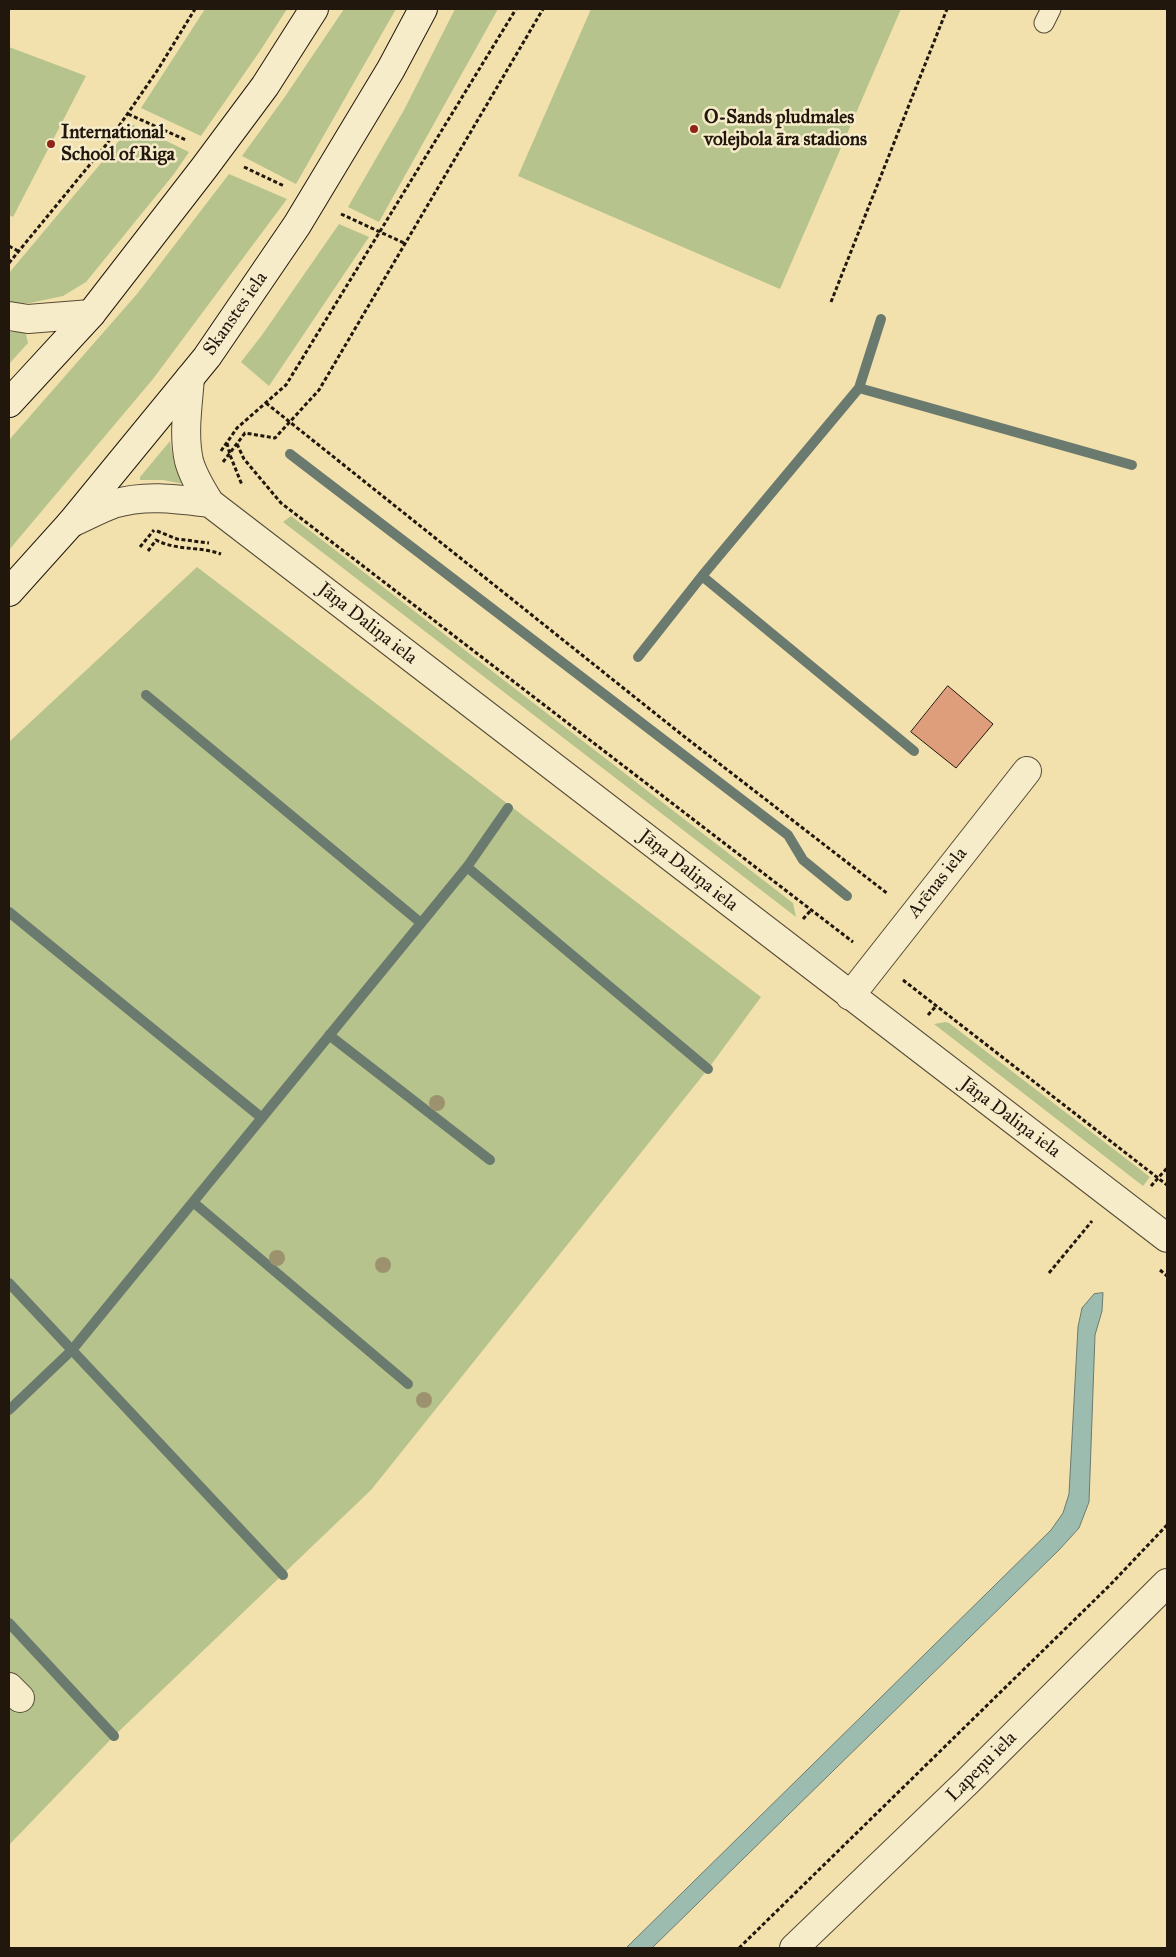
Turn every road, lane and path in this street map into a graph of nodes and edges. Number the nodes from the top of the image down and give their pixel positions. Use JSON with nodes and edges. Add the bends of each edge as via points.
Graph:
{"nodes":[{"id":1,"x":195,"y":9,"type":"edge"},
{"id":2,"x":314,"y":9,"type":"edge"},
{"id":3,"x":424,"y":9,"type":"edge"},
{"id":4,"x":516,"y":9,"type":"edge"},
{"id":5,"x":543,"y":9,"type":"edge"},
{"id":6,"x":947,"y":9,"type":"edge"},
{"id":7,"x":128,"y":114,"type":"junction"},
{"id":8,"x":215,"y":154,"type":"junction"},
{"id":9,"x":313,"y":200,"type":"junction"},
{"id":10,"x":380,"y":233,"type":"junction"},
{"id":11,"x":404,"y":244,"type":"junction"},
{"id":12,"x":9,"y":246,"type":"edge"},
{"id":13,"x":18,"y":251,"type":"junction"},
{"id":14,"x":9,"y":262,"type":"edge"},
{"id":15,"x":831,"y":302,"type":"dead end"},
{"id":16,"x":91,"y":314,"type":"junction"},
{"id":17,"x":9,"y":316,"type":"edge"},
{"id":18,"x":190,"y":378,"type":"junction"},
{"id":19,"x":9,"y":403,"type":"edge"},
{"id":20,"x":266,"y":403,"type":"junction"},
{"id":21,"x":291,"y":421,"type":"junction"},
{"id":22,"x":237,"y":444,"type":"junction"},
{"id":23,"x":215,"y":457,"type":"dead end"},
{"id":24,"x":220,"y":467,"type":"dead end"},
{"id":25,"x":210,"y":503,"type":"junction"},
{"id":26,"x":71,"y":523,"type":"junction"},
{"id":27,"x":9,"y":592,"type":"edge"},
{"id":28,"x":1027,"y":771,"type":"dead end"},
{"id":29,"x":888,"y":894,"type":"dead end"},
{"id":30,"x":878,"y":961,"type":"junction"},
{"id":31,"x":850,"y":996,"type":"junction"},
{"id":32,"x":1167,"y":1168,"type":"edge"},
{"id":33,"x":1158,"y":1178,"type":"junction"},
{"id":34,"x":1167,"y":1185,"type":"edge"},
{"id":35,"x":1146,"y":1192,"type":"dead end"},
{"id":36,"x":1094,"y":1219,"type":"dead end"},
{"id":37,"x":1167,"y":1238,"type":"edge"},
{"id":38,"x":1049,"y":1273,"type":"dead end"},
{"id":39,"x":1167,"y":1525,"type":"edge"},
{"id":40,"x":1167,"y":1583,"type":"edge"},
{"id":41,"x":739,"y":1948,"type":"edge"},
{"id":42,"x":794,"y":1948,"type":"edge"}],
"edges":[{"from":1,"to":7,"type":"path"},
{"from":2,"to":8,"type":"street","via":[[265,86]]},
{"from":3,"to":9,"type":"street","name":"Skanstes iela"},
{"from":4,"to":10,"type":"path"},
{"from":5,"to":11,"type":"path"},
{"from":6,"to":15,"type":"path"},
{"from":7,"to":8,"type":"path"},
{"from":7,"to":13,"type":"path"},
{"from":8,"to":9,"type":"path"},
{"from":8,"to":16,"type":"street"},
{"from":9,"to":10,"type":"path"},
{"from":9,"to":18,"type":"street","name":"Skanstes iela","via":[[218,342]]},
{"from":10,"to":11,"type":"path"},
{"from":10,"to":20,"type":"path","via":[[286,385]]},
{"from":11,"to":21,"type":"path","via":[[319,390]]},
{"from":12,"to":13,"type":"path"},
{"from":13,"to":14,"type":"path"},
{"from":16,"to":17,"type":"street","via":[[28,319]]},
{"from":16,"to":19,"type":"street"},
{"from":18,"to":25,"type":"street","name":"Jāņa Daliņa iela","via":[[189,460]]},
{"from":18,"to":26,"type":"street","name":"Skanstes iela"},
{"from":20,"to":21,"type":"path"},
{"from":20,"to":23,"type":"path","via":[[237,428]]},
{"from":21,"to":22,"type":"path","via":[[275,438],[245,433]]},
{"from":21,"to":29,"type":"path","via":[[681,734]]},
{"from":22,"to":24,"type":"path"},
{"from":22,"to":30,"type":"path","via":[[244,459],[281,503]]},
{"from":25,"to":26,"type":"street","via":[[135,499],[113,504]]},
{"from":25,"to":31,"type":"street","name":"Jāņa Daliņa iela"},
{"from":26,"to":27,"type":"street","name":"Skanstes iela"},
{"from":28,"to":30,"type":"street","name":"Arēnas iela"},
{"from":30,"to":31,"type":"street","name":"Arēnas iela"},
{"from":30,"to":33,"type":"path"},
{"from":31,"to":37,"type":"street","name":"Jāņa Daliņa iela"},
{"from":32,"to":33,"type":"path"},
{"from":33,"to":34,"type":"path"},
{"from":33,"to":35,"type":"path"},
{"from":36,"to":38,"type":"path"},
{"from":39,"to":41,"type":"path","via":[[1110,1585]]},
{"from":40,"to":42,"type":"street","name":"Lapeņu iela"}]}
